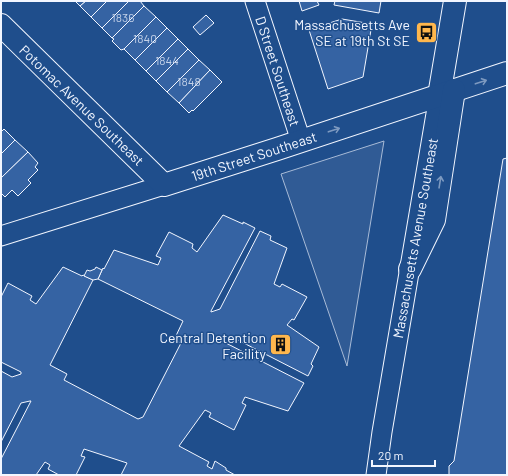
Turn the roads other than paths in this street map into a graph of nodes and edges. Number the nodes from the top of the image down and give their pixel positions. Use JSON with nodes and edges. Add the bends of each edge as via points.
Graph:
{"nodes":[{"id":1,"x":255,"y":1,"type":"edge"},
{"id":2,"x":455,"y":1,"type":"edge"},
{"id":3,"x":1,"y":25,"type":"edge"},
{"id":4,"x":507,"y":73,"type":"edge"},
{"id":5,"x":447,"y":93,"type":"junction"},
{"id":6,"x":301,"y":141,"type":"junction"},
{"id":7,"x":164,"y":185,"type":"junction"},
{"id":8,"x":1,"y":236,"type":"edge"},
{"id":9,"x":410,"y":269,"type":"joint"},
{"id":10,"x":376,"y":475,"type":"edge"}],
"edges":[{"from":1,"to":6,"type":"street","name":"D Street Southeast"},
{"from":2,"to":5,"type":"main road"},
{"from":3,"to":7,"type":"main road","name":"Potomac Avenue Southeast"},
{"from":5,"to":4,"type":"main road","name":"19th Street Southeast","one_way":true},
{"from":6,"to":5,"type":"main road","name":"19th Street Southeast","one_way":true},
{"from":5,"to":9,"type":"main road","via":[[434,220]]},
{"from":6,"to":7,"type":"main road","name":"19th Street Southeast"},
{"from":7,"to":8,"type":"street","name":"19th Street Southeast"},
{"from":9,"to":10,"type":"street","name":"Massachusetts Avenue Southeast"}]}
